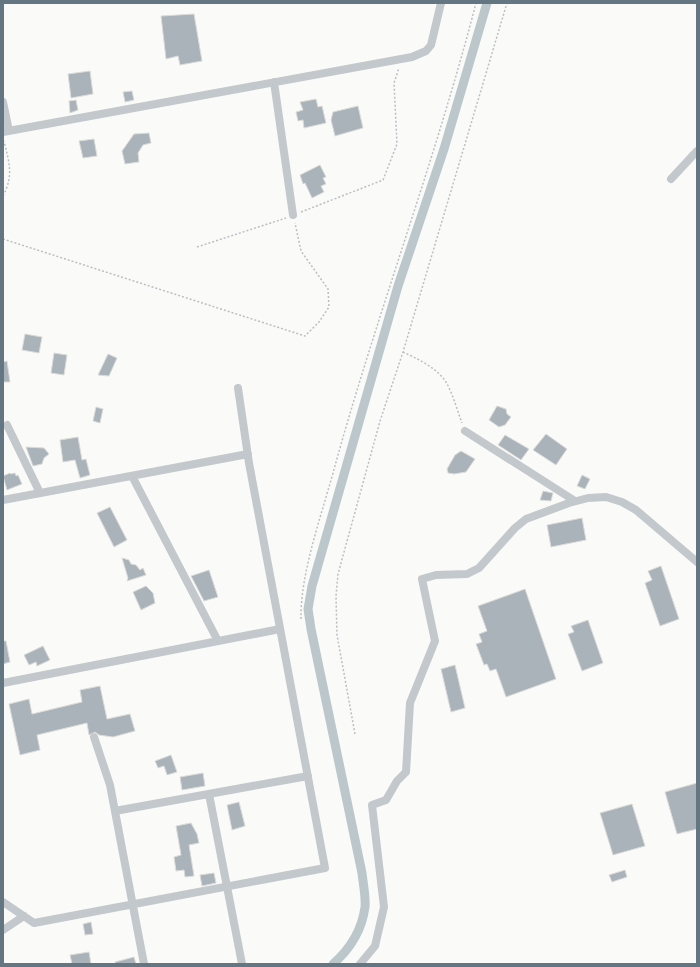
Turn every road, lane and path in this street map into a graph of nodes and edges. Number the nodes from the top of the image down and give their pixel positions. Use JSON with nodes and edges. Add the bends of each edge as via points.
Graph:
{"nodes":[{"id":1,"x":441,"y":3,"type":"edge"},
{"id":2,"x":476,"y":3,"type":"edge"},
{"id":3,"x":507,"y":3,"type":"edge"},
{"id":4,"x":402,"y":59,"type":"junction"},
{"id":5,"x":274,"y":82,"type":"junction"},
{"id":6,"x":3,"y":102,"type":"edge"},
{"id":7,"x":5,"y":134,"type":"edge"},
{"id":8,"x":697,"y":151,"type":"edge"},
{"id":9,"x":671,"y":179,"type":"dead end"},
{"id":10,"x":3,"y":196,"type":"edge"},
{"id":11,"x":293,"y":215,"type":"junction"},
{"id":12,"x":3,"y":239,"type":"edge"},
{"id":13,"x":197,"y":247,"type":"dead end"},
{"id":14,"x":403,"y":352,"type":"junction"},
{"id":15,"x":238,"y":388,"type":"dead end"},
{"id":16,"x":7,"y":425,"type":"dead end"},
{"id":17,"x":465,"y":431,"type":"joint"},
{"id":18,"x":248,"y":454,"type":"junction"},
{"id":19,"x":132,"y":476,"type":"junction"},
{"id":20,"x":40,"y":494,"type":"junction"},
{"id":21,"x":3,"y":500,"type":"edge"},
{"id":22,"x":575,"y":501,"type":"junction"},
{"id":23,"x":697,"y":562,"type":"edge"},
{"id":24,"x":302,"y":619,"type":"dead end"},
{"id":25,"x":280,"y":629,"type":"junction"},
{"id":26,"x":218,"y":641,"type":"junction"},
{"id":27,"x":3,"y":683,"type":"edge"},
{"id":28,"x":355,"y":734,"type":"dead end"},
{"id":29,"x":94,"y":738,"type":"dead end"},
{"id":30,"x":308,"y":776,"type":"junction"},
{"id":31,"x":209,"y":794,"type":"junction"},
{"id":32,"x":115,"y":811,"type":"junction"},
{"id":33,"x":227,"y":887,"type":"junction"},
{"id":34,"x":3,"y":902,"type":"edge"},
{"id":35,"x":133,"y":905,"type":"junction"},
{"id":36,"x":24,"y":916,"type":"junction"},
{"id":37,"x":3,"y":930,"type":"edge"},
{"id":38,"x":144,"y":964,"type":"edge"},
{"id":39,"x":242,"y":964,"type":"edge"},
{"id":40,"x":360,"y":964,"type":"edge"}],
"edges":[{"from":1,"to":4,"type":"street","via":[[431,45],[419,55]]},
{"from":2,"to":24,"type":"path","via":[[411,222],[348,418],[313,547],[303,593]]},
{"from":3,"to":14,"type":"path"},
{"from":4,"to":5,"type":"street"},
{"from":4,"to":11,"type":"path","via":[[394,83],[397,144],[383,180]]},
{"from":5,"to":7,"type":"street"},
{"from":5,"to":11,"type":"street"},
{"from":6,"to":7,"type":"street"},
{"from":7,"to":10,"type":"path","via":[[11,170]]},
{"from":8,"to":9,"type":"street"},
{"from":11,"to":12,"type":"path","via":[[301,252],[328,289],[329,307],[305,336]]},
{"from":11,"to":13,"type":"path"},
{"from":14,"to":17,"type":"path","via":[[439,374],[446,383]]},
{"from":14,"to":28,"type":"path","via":[[380,421],[338,574],[337,635]]},
{"from":15,"to":18,"type":"street"},
{"from":16,"to":20,"type":"street"},
{"from":17,"to":22,"type":"street"},
{"from":18,"to":19,"type":"street"},
{"from":18,"to":25,"type":"street"},
{"from":19,"to":20,"type":"street"},
{"from":19,"to":26,"type":"street"},
{"from":20,"to":21,"type":"street"},
{"from":22,"to":23,"type":"street","via":[[606,497],[622,502],[636,510]]},
{"from":22,"to":40,"type":"street","via":[[526,519],[479,568],[467,574],[436,575],[422,579],[435,641],[410,703],[406,772],[397,781],[386,800],[372,805],[384,907],[375,946]]},
{"from":25,"to":26,"type":"street"},
{"from":25,"to":30,"type":"street"},
{"from":26,"to":27,"type":"street"},
{"from":29,"to":32,"type":"street","via":[[110,785]]},
{"from":30,"to":31,"type":"street"},
{"from":30,"to":33,"type":"street","via":[[325,868]]},
{"from":31,"to":32,"type":"street"},
{"from":31,"to":33,"type":"street"},
{"from":32,"to":35,"type":"street"},
{"from":33,"to":35,"type":"street"},
{"from":33,"to":39,"type":"street"},
{"from":34,"to":36,"type":"street"},
{"from":35,"to":36,"type":"street","via":[[34,923]]},
{"from":35,"to":38,"type":"street"},
{"from":36,"to":37,"type":"street"}]}
